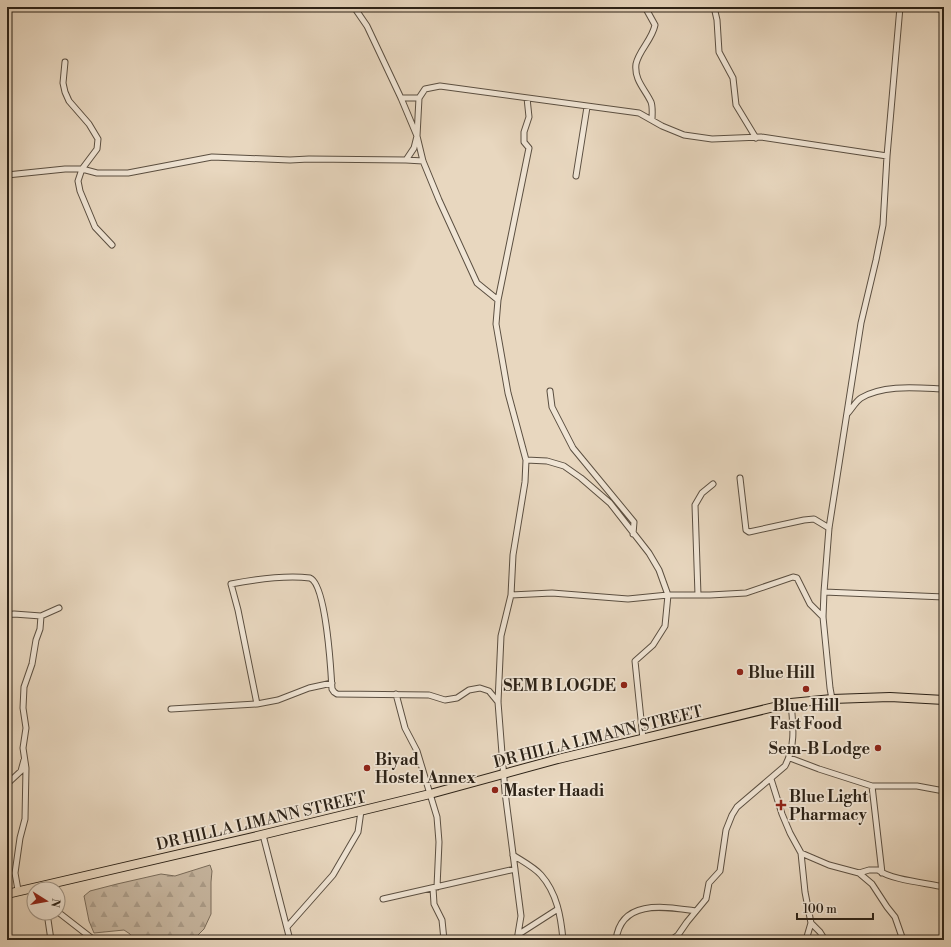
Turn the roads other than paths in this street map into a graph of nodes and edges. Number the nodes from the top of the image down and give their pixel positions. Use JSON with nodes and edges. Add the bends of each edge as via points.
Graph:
{"nodes":[{"id":1,"x":354,"y":7,"type":"edge"},
{"id":2,"x":645,"y":7,"type":"edge"},
{"id":3,"x":714,"y":7,"type":"edge"},
{"id":4,"x":900,"y":7,"type":"edge"},
{"id":5,"x":930,"y":7,"type":"edge"},
{"id":6,"x":944,"y":10,"type":"edge"},
{"id":7,"x":66,"y":62,"type":"dead end"},
{"id":8,"x":401,"y":98,"type":"junction"},
{"id":9,"x":419,"y":98,"type":"junction"},
{"id":10,"x":527,"y":98,"type":"junction"},
{"id":11,"x":587,"y":107,"type":"junction"},
{"id":12,"x":652,"y":120,"type":"junction"},
{"id":13,"x":416,"y":136,"type":"junction"},
{"id":14,"x":756,"y":138,"type":"junction"},
{"id":15,"x":886,"y":156,"type":"junction"},
{"id":16,"x":406,"y":160,"type":"junction"},
{"id":17,"x":423,"y":162,"type":"junction"},
{"id":18,"x":82,"y":169,"type":"junction"},
{"id":19,"x":7,"y":175,"type":"edge"},
{"id":20,"x":576,"y":176,"type":"dead end"},
{"id":21,"x":112,"y":245,"type":"dead end"},
{"id":22,"x":498,"y":300,"type":"junction"},
{"id":23,"x":944,"y":389,"type":"edge"},
{"id":24,"x":550,"y":391,"type":"dead end"},
{"id":25,"x":846,"y":415,"type":"junction"},
{"id":26,"x":526,"y":460,"type":"junction"},
{"id":27,"x":740,"y":478,"type":"dead end"},
{"id":28,"x":713,"y":484,"type":"dead end"},
{"id":29,"x":830,"y":528,"type":"junction"},
{"id":30,"x":632,"y":534,"type":"junction"},
{"id":31,"x":824,"y":592,"type":"junction"},
{"id":32,"x":511,"y":595,"type":"junction"},
{"id":33,"x":668,"y":595,"type":"junction"},
{"id":34,"x":698,"y":595,"type":"junction"},
{"id":35,"x":944,"y":597,"type":"edge"},
{"id":36,"x":59,"y":608,"type":"dead end"},
{"id":37,"x":7,"y":615,"type":"edge"},
{"id":38,"x":41,"y":616,"type":"junction"},
{"id":39,"x":823,"y":617,"type":"junction"},
{"id":40,"x":332,"y":682,"type":"junction"},
{"id":41,"x":396,"y":694,"type":"junction"},
{"id":42,"x":832,"y":699,"type":"junction"},
{"id":43,"x":944,"y":700,"type":"edge"},
{"id":44,"x":498,"y":702,"type":"junction"},
{"id":45,"x":791,"y":703,"type":"junction"},
{"id":46,"x":257,"y":704,"type":"junction"},
{"id":47,"x":171,"y":709,"type":"dead end"},
{"id":48,"x":642,"y":739,"type":"junction"},
{"id":49,"x":790,"y":758,"type":"junction"},
{"id":50,"x":24,"y":759,"type":"junction"},
{"id":51,"x":504,"y":774,"type":"junction"},
{"id":52,"x":772,"y":779,"type":"junction"},
{"id":53,"x":7,"y":784,"type":"edge"},
{"id":54,"x":872,"y":786,"type":"junction"},
{"id":55,"x":944,"y":790,"type":"edge"},
{"id":56,"x":430,"y":794,"type":"junction"},
{"id":57,"x":360,"y":811,"type":"junction"},
{"id":58,"x":263,"y":835,"type":"junction"},
{"id":59,"x":801,"y":852,"type":"junction"},
{"id":60,"x":513,"y":855,"type":"junction"},
{"id":61,"x":515,"y":869,"type":"junction"},
{"id":62,"x":859,"y":873,"type":"junction"},
{"id":63,"x":882,"y":873,"type":"junction"},
{"id":64,"x":66,"y":881,"type":"edge"},
{"id":65,"x":435,"y":887,"type":"junction"},
{"id":66,"x":944,"y":887,"type":"edge"},
{"id":67,"x":26,"y":889,"type":"edge"},
{"id":68,"x":18,"y":890,"type":"junction"},
{"id":69,"x":7,"y":894,"type":"edge"},
{"id":70,"x":383,"y":899,"type":"dead end"},
{"id":71,"x":558,"y":909,"type":"junction"},
{"id":72,"x":696,"y":911,"type":"junction"},
{"id":73,"x":66,"y":918,"type":"edge"},
{"id":74,"x":48,"y":921,"type":"edge"},
{"id":75,"x":811,"y":923,"type":"junction"},
{"id":76,"x":287,"y":927,"type":"junction"},
{"id":77,"x":518,"y":934,"type":"junction"},
{"id":78,"x":51,"y":940,"type":"edge"},
{"id":79,"x":94,"y":940,"type":"edge"},
{"id":80,"x":290,"y":940,"type":"edge"},
{"id":81,"x":444,"y":940,"type":"edge"},
{"id":82,"x":517,"y":940,"type":"edge"},
{"id":83,"x":563,"y":940,"type":"edge"},
{"id":84,"x":616,"y":940,"type":"edge"},
{"id":85,"x":670,"y":940,"type":"edge"},
{"id":86,"x":806,"y":940,"type":"edge"},
{"id":87,"x":825,"y":940,"type":"edge"},
{"id":88,"x":903,"y":940,"type":"edge"}],
"edges":[{"from":1,"to":8,"type":"street","via":[[367,26]]},
{"from":2,"to":12,"type":"street","via":[[655,25],[654,33],[636,64],[636,73],[638,82],[651,102]]},
{"from":3,"to":14,"type":"street","via":[[718,20],[719,52],[733,78],[736,105]]},
{"from":4,"to":15,"type":"street"},
{"from":5,"to":6,"type":"street"},
{"from":7,"to":18,"type":"street","via":[[63,83],[68,101],[89,124],[98,139],[97,149]]},
{"from":8,"to":9,"type":"street"},
{"from":8,"to":13,"type":"street"},
{"from":9,"to":10,"type":"street","via":[[425,89],[440,86]]},
{"from":9,"to":13,"type":"street"},
{"from":10,"to":11,"type":"street"},
{"from":10,"to":22,"type":"street","via":[[529,117],[524,142],[529,148]]},
{"from":11,"to":12,"type":"street","via":[[639,113]]},
{"from":11,"to":20,"type":"street"},
{"from":12,"to":14,"type":"street","via":[[684,135],[712,139]]},
{"from":13,"to":16,"type":"street","via":[[414,148]]},
{"from":13,"to":17,"type":"street"},
{"from":14,"to":15,"type":"street"},
{"from":15,"to":25,"type":"street","via":[[883,225],[861,323]]},
{"from":16,"to":17,"type":"street"},
{"from":16,"to":18,"type":"street","via":[[212,157],[128,173],[97,173]]},
{"from":17,"to":22,"type":"street","via":[[477,283]]},
{"from":18,"to":19,"type":"street"},
{"from":18,"to":21,"type":"street","via":[[78,181],[80,191],[95,228]]},
{"from":22,"to":26,"type":"street","via":[[496,324],[508,393]]},
{"from":23,"to":25,"type":"street","via":[[904,387],[879,392],[860,398]]},
{"from":24,"to":30,"type":"street","via":[[552,407],[573,448],[634,522]]},
{"from":25,"to":29,"type":"street"},
{"from":26,"to":30,"type":"street","via":[[547,461],[564,466],[610,503]]},
{"from":26,"to":32,"type":"street","via":[[513,555]]},
{"from":27,"to":29,"type":"street","via":[[746,530],[749,532],[814,519]]},
{"from":28,"to":34,"type":"street","via":[[702,492],[695,505]]},
{"from":29,"to":31,"type":"street"},
{"from":30,"to":33,"type":"street","via":[[649,553],[659,570]]},
{"from":31,"to":35,"type":"street"},
{"from":31,"to":39,"type":"street"},
{"from":32,"to":33,"type":"street","via":[[552,593],[628,598]]},
{"from":32,"to":44,"type":"street","via":[[501,636]]},
{"from":33,"to":34,"type":"street"},
{"from":33,"to":48,"type":"street","via":[[664,626],[653,645],[635,661]]},
{"from":34,"to":39,"type":"street","via":[[746,593],[793,576],[797,578],[810,604]]},
{"from":36,"to":38,"type":"street"},
{"from":37,"to":38,"type":"street"},
{"from":38,"to":50,"type":"street","via":[[32,664],[24,687]]},
{"from":39,"to":42,"type":"street"},
{"from":40,"to":41,"type":"street","via":[[332,689],[337,694]]},
{"from":40,"to":46,"type":"street","via":[[278,700]]},
{"from":40,"to":46,"type":"street","via":[[326,623],[316,583],[312,579],[291,576],[231,584]]},
{"from":41,"to":44,"type":"street","via":[[429,695],[445,700],[480,688],[489,692]]},
{"from":41,"to":56,"type":"street","via":[[405,728],[417,751]]},
{"from":42,"to":43,"type":"highway","name":"DR HILLA LIMANN STREET","via":[[890,696]]},
{"from":42,"to":45,"type":"highway","name":"DR HILLA LIMANN STREET"},
{"from":44,"to":51,"type":"street"},
{"from":45,"to":48,"type":"highway","name":"DR HILLA LIMANN STREET"},
{"from":45,"to":49,"type":"street","via":[[794,731]]},
{"from":46,"to":47,"type":"street"},
{"from":48,"to":51,"type":"highway","name":"DR HILLA LIMANN STREET"},
{"from":49,"to":52,"type":"street"},
{"from":49,"to":54,"type":"street"},
{"from":50,"to":53,"type":"street","via":[[20,771]]},
{"from":50,"to":68,"type":"street","via":[[25,819],[15,873]]},
{"from":51,"to":56,"type":"highway","name":"DR HILLA LIMANN STREET"},
{"from":51,"to":60,"type":"street"},
{"from":52,"to":59,"type":"street","via":[[782,814]]},
{"from":52,"to":72,"type":"street","via":[[741,803],[732,815],[726,830],[720,871],[709,883],[706,899]]},
{"from":54,"to":55,"type":"street","via":[[917,786]]},
{"from":54,"to":63,"type":"street"},
{"from":56,"to":57,"type":"highway","name":"DR HILLA LIMANN STREET"},
{"from":56,"to":65,"type":"street","via":[[437,817],[439,842]]},
{"from":57,"to":58,"type":"highway","name":"DR HILLA LIMANN STREET"},
{"from":57,"to":76,"type":"street","via":[[358,832],[333,875]]},
{"from":58,"to":64,"type":"highway","name":"DR HILLA LIMANN STREET"},
{"from":58,"to":76,"type":"street"},
{"from":59,"to":62,"type":"street","via":[[829,865]]},
{"from":59,"to":75,"type":"street"},
{"from":60,"to":61,"type":"street"},
{"from":60,"to":71,"type":"street","via":[[540,874],[552,890]]},
{"from":61,"to":65,"type":"street"},
{"from":61,"to":77,"type":"street","via":[[521,916]]},
{"from":62,"to":63,"type":"street","via":[[869,870],[878,870]]},
{"from":62,"to":88,"type":"street","via":[[872,884],[896,917]]},
{"from":63,"to":66,"type":"street"},
{"from":65,"to":70,"type":"street"},
{"from":65,"to":81,"type":"street","via":[[434,904],[442,920]]},
{"from":67,"to":68,"type":"highway","name":"DR HILLA LIMANN STREET"},
{"from":68,"to":69,"type":"highway","name":"DR HILLA LIMANN STREET"},
{"from":71,"to":77,"type":"street"},
{"from":71,"to":83,"type":"street"},
{"from":72,"to":84,"type":"street","via":[[652,907],[631,913],[619,927]]},
{"from":72,"to":85,"type":"street","via":[[678,935]]},
{"from":73,"to":79,"type":"street"},
{"from":74,"to":78,"type":"street"},
{"from":75,"to":86,"type":"street"},
{"from":75,"to":87,"type":"street"},
{"from":76,"to":80,"type":"street"},
{"from":77,"to":82,"type":"street"}]}
